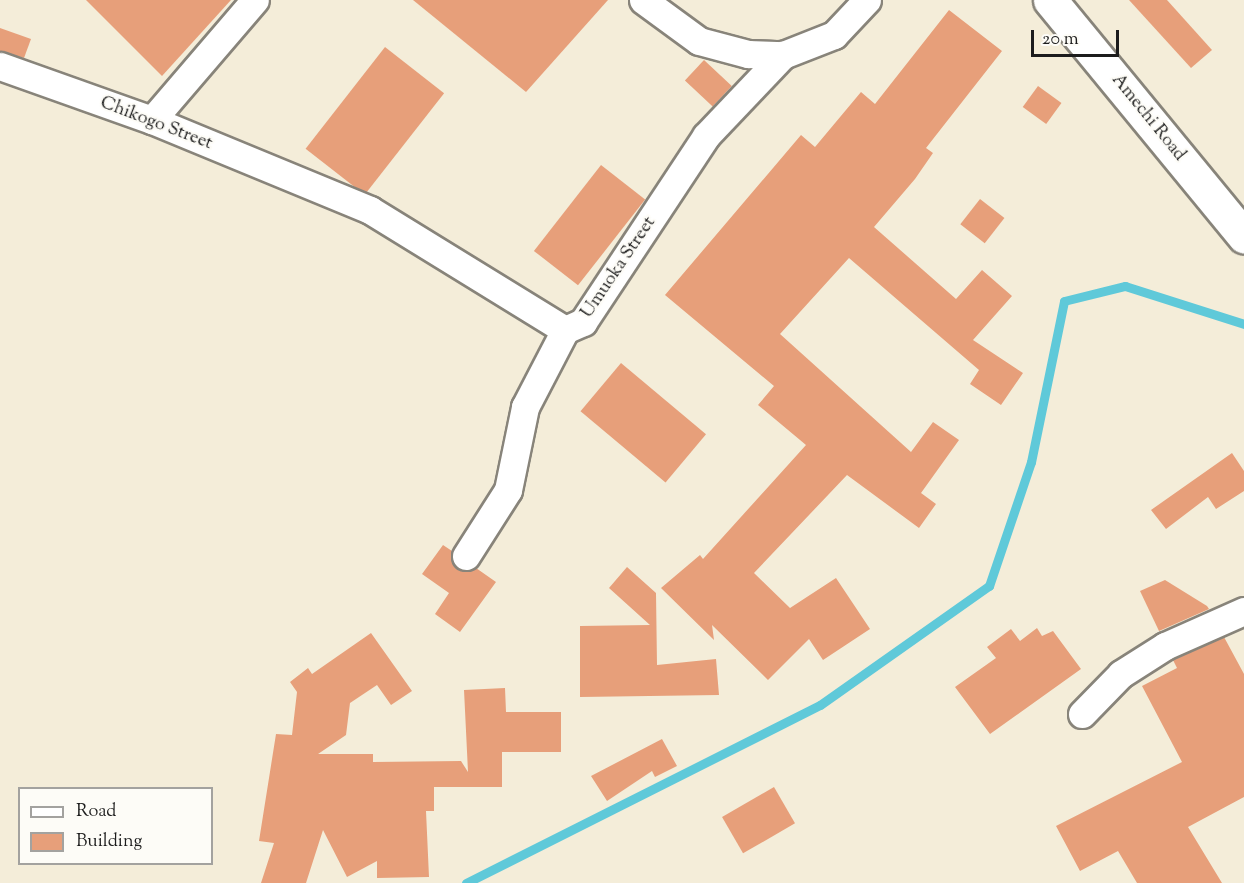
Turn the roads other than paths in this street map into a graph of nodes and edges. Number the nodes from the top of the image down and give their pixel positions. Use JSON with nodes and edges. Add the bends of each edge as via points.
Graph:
{"nodes":[{"id":1,"x":255,"y":0,"type":"edge"},
{"id":2,"x":643,"y":0,"type":"edge"},
{"id":3,"x":867,"y":0,"type":"edge"},
{"id":4,"x":1050,"y":0,"type":"edge"},
{"id":5,"x":783,"y":55,"type":"junction"},
{"id":6,"x":0,"y":66,"type":"edge"},
{"id":7,"x":152,"y":120,"type":"junction"},
{"id":8,"x":310,"y":187,"type":"joint"},
{"id":9,"x":1244,"y":236,"type":"edge"},
{"id":10,"x":565,"y":330,"type":"junction"},
{"id":11,"x":466,"y":556,"type":"dead end"},
{"id":12,"x":1244,"y":611,"type":"edge"},
{"id":13,"x":1082,"y":714,"type":"dead end"}],
"edges":[{"from":1,"to":7,"type":"street"},
{"from":2,"to":5,"type":"street","via":[[699,41],[748,54]]},
{"from":3,"to":5,"type":"street","via":[[834,35]]},
{"from":4,"to":9,"type":"main road","name":"Amechi Road"},
{"from":5,"to":10,"type":"street","name":"Umuoka Street","via":[[695,150],[584,322]]},
{"from":6,"to":7,"type":"street","name":"Chikogo Street"},
{"from":7,"to":8,"type":"street","name":"Chikogo Street"},
{"from":8,"to":10,"type":"street","name":"Umuoka Street","via":[[370,210]]},
{"from":10,"to":11,"type":"street","via":[[525,407],[508,490]]},
{"from":12,"to":13,"type":"street","via":[[1165,646],[1120,674]]}]}
